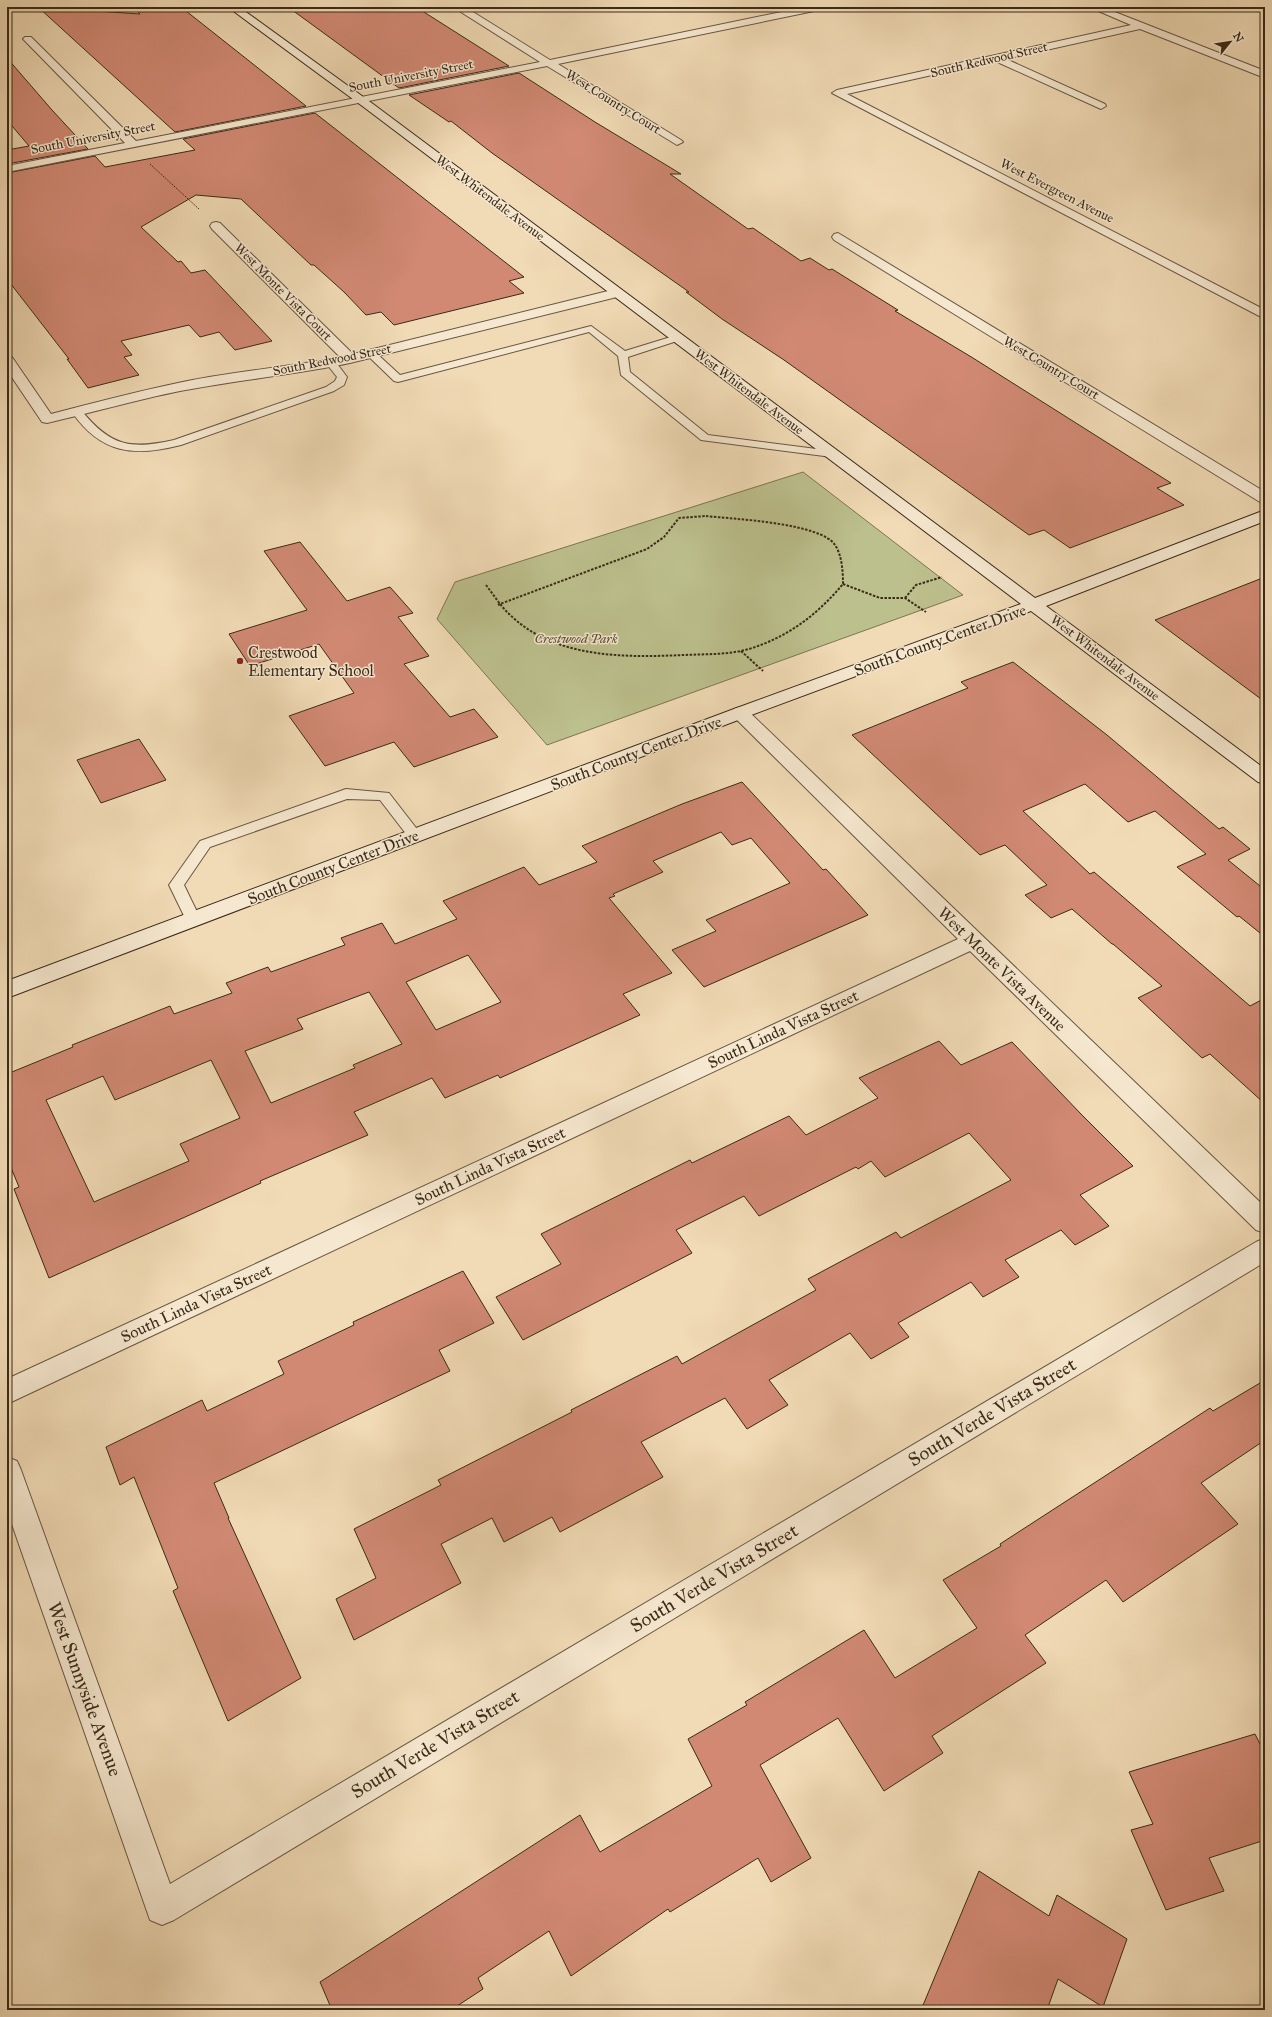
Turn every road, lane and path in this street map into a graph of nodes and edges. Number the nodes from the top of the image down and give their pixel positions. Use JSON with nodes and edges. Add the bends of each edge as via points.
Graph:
{"nodes":[{"id":1,"x":19,"y":7,"type":"edge"},
{"id":2,"x":233,"y":7,"type":"edge"},
{"id":3,"x":458,"y":7,"type":"edge"},
{"id":4,"x":819,"y":7,"type":"edge"},
{"id":5,"x":1094,"y":7,"type":"edge"},
{"id":6,"x":7,"y":8,"type":"edge"},
{"id":7,"x":1140,"y":26,"type":"junction"},
{"id":8,"x":28,"y":39,"type":"dead end"},
{"id":9,"x":996,"y":58,"type":"junction"},
{"id":10,"x":549,"y":63,"type":"junction"},
{"id":11,"x":1265,"y":75,"type":"edge"},
{"id":12,"x":837,"y":93,"type":"joint"},
{"id":13,"x":361,"y":100,"type":"junction"},
{"id":14,"x":1101,"y":106,"type":"dead end"},
{"id":15,"x":677,"y":142,"type":"dead end"},
{"id":16,"x":133,"y":144,"type":"junction"},
{"id":17,"x":7,"y":169,"type":"edge"},
{"id":18,"x":216,"y":226,"type":"joint"},
{"id":19,"x":838,"y":237,"type":"dead end"},
{"id":20,"x":616,"y":293,"type":"junction"},
{"id":21,"x":1265,"y":314,"type":"edge"},
{"id":22,"x":677,"y":338,"type":"junction"},
{"id":23,"x":371,"y":354,"type":"junction"},
{"id":24,"x":623,"y":355,"type":"junction"},
{"id":25,"x":350,"y":359,"type":"junction"},
{"id":26,"x":7,"y":360,"type":"edge"},
{"id":27,"x":331,"y":363,"type":"junction"},
{"id":28,"x":77,"y":412,"type":"junction"},
{"id":29,"x":832,"y":454,"type":"junction"},
{"id":30,"x":1265,"y":499,"type":"edge"},
{"id":31,"x":1265,"y":515,"type":"edge"},
{"id":32,"x":942,"y":577,"type":"dead end"},
{"id":33,"x":843,"y":584,"type":"junction"},
{"id":34,"x":486,"y":585,"type":"dead end"},
{"id":35,"x":905,"y":598,"type":"junction"},
{"id":36,"x":498,"y":605,"type":"junction"},
{"id":37,"x":1034,"y":605,"type":"junction"},
{"id":38,"x":926,"y":612,"type":"dead end"},
{"id":39,"x":741,"y":651,"type":"junction"},
{"id":40,"x":763,"y":672,"type":"dead end"},
{"id":41,"x":740,"y":713,"type":"junction"},
{"id":42,"x":1265,"y":778,"type":"edge"},
{"id":43,"x":415,"y":836,"type":"junction"},
{"id":44,"x":193,"y":920,"type":"junction"},
{"id":45,"x":973,"y":941,"type":"junction"},
{"id":46,"x":7,"y":990,"type":"edge"},
{"id":47,"x":1265,"y":1223,"type":"edge"},
{"id":48,"x":1265,"y":1249,"type":"edge"},
{"id":49,"x":7,"y":1392,"type":"edge"},
{"id":50,"x":7,"y":1470,"type":"edge"},
{"id":51,"x":162,"y":1908,"type":"joint"}],
"edges":[{"from":1,"to":6,"type":"path"},
{"from":2,"to":13,"type":"street","name":"West Whitendale Avenue"},
{"from":3,"to":10,"type":"street","name":"West Country Court"},
{"from":4,"to":10,"type":"street","name":"South University Street"},
{"from":5,"to":7,"type":"street"},
{"from":7,"to":9,"type":"street","name":"South Redwood Street"},
{"from":7,"to":11,"type":"street"},
{"from":8,"to":16,"type":"street"},
{"from":9,"to":12,"type":"street","name":"South Redwood Street"},
{"from":9,"to":14,"type":"street"},
{"from":10,"to":13,"type":"street","name":"South University Street"},
{"from":10,"to":15,"type":"street","name":"West Country Court"},
{"from":12,"to":21,"type":"street","name":"West Evergreen Avenue"},
{"from":13,"to":16,"type":"street","name":"South University Street"},
{"from":13,"to":20,"type":"street","name":"West Whitendale Avenue"},
{"from":16,"to":17,"type":"street","name":"South University Street"},
{"from":16,"to":18,"type":"path","via":[[160,175]]},
{"from":18,"to":25,"type":"street","name":"West Monte Vista Court"},
{"from":19,"to":30,"type":"street","name":"West Country Court"},
{"from":20,"to":22,"type":"street","name":"West Whitendale Avenue"},
{"from":20,"to":23,"type":"street","name":"South Redwood Street"},
{"from":22,"to":24,"type":"lane"},
{"from":22,"to":29,"type":"street","name":"West Whitendale Avenue"},
{"from":23,"to":24,"type":"lane","via":[[398,379],[591,329]]},
{"from":23,"to":25,"type":"street","name":"South Redwood Street"},
{"from":24,"to":29,"type":"lane","via":[[625,373],[705,438]]},
{"from":25,"to":27,"type":"street","name":"South Redwood Street"},
{"from":26,"to":28,"type":"street","name":"South Redwood Street","via":[[47,419]]},
{"from":27,"to":28,"type":"street","name":"South Redwood Street","via":[[178,387]]},
{"from":27,"to":28,"type":"lane","via":[[342,377],[340,384],[330,389],[157,448],[136,449],[113,445],[100,437]]},
{"from":29,"to":37,"type":"street","name":"West Whitendale Avenue"},
{"from":31,"to":37,"type":"street","name":"South County Center Drive"},
{"from":32,"to":35,"type":"path","via":[[916,585]]},
{"from":33,"to":35,"type":"path","via":[[880,598]]},
{"from":33,"to":36,"type":"path","via":[[843,572],[836,546],[818,532],[798,527],[706,516],[679,518],[664,536],[647,549]]},
{"from":33,"to":39,"type":"path","via":[[815,615],[792,630]]},
{"from":34,"to":36,"type":"path"},
{"from":35,"to":38,"type":"path"},
{"from":36,"to":39,"type":"path","via":[[516,622],[542,638],[579,650],[618,656],[657,657]]},
{"from":37,"to":41,"type":"street","name":"South County Center Drive"},
{"from":37,"to":42,"type":"street","name":"West Whitendale Avenue"},
{"from":39,"to":40,"type":"path"},
{"from":41,"to":43,"type":"street","name":"South County Center Drive"},
{"from":41,"to":45,"type":"street","name":"West Monte Vista Avenue"},
{"from":43,"to":44,"type":"street","name":"South County Center Drive"},
{"from":43,"to":44,"type":"lane","via":[[384,796],[346,794],[205,844],[176,885]]},
{"from":44,"to":46,"type":"street","name":"South County Center Drive"},
{"from":45,"to":47,"type":"street","name":"West Monte Vista Avenue"},
{"from":45,"to":49,"type":"street","name":"South Linda Vista Street"},
{"from":48,"to":51,"type":"street","name":"South Verde Vista Street"},
{"from":50,"to":51,"type":"street","name":"West Sunnyside Avenue"}]}
